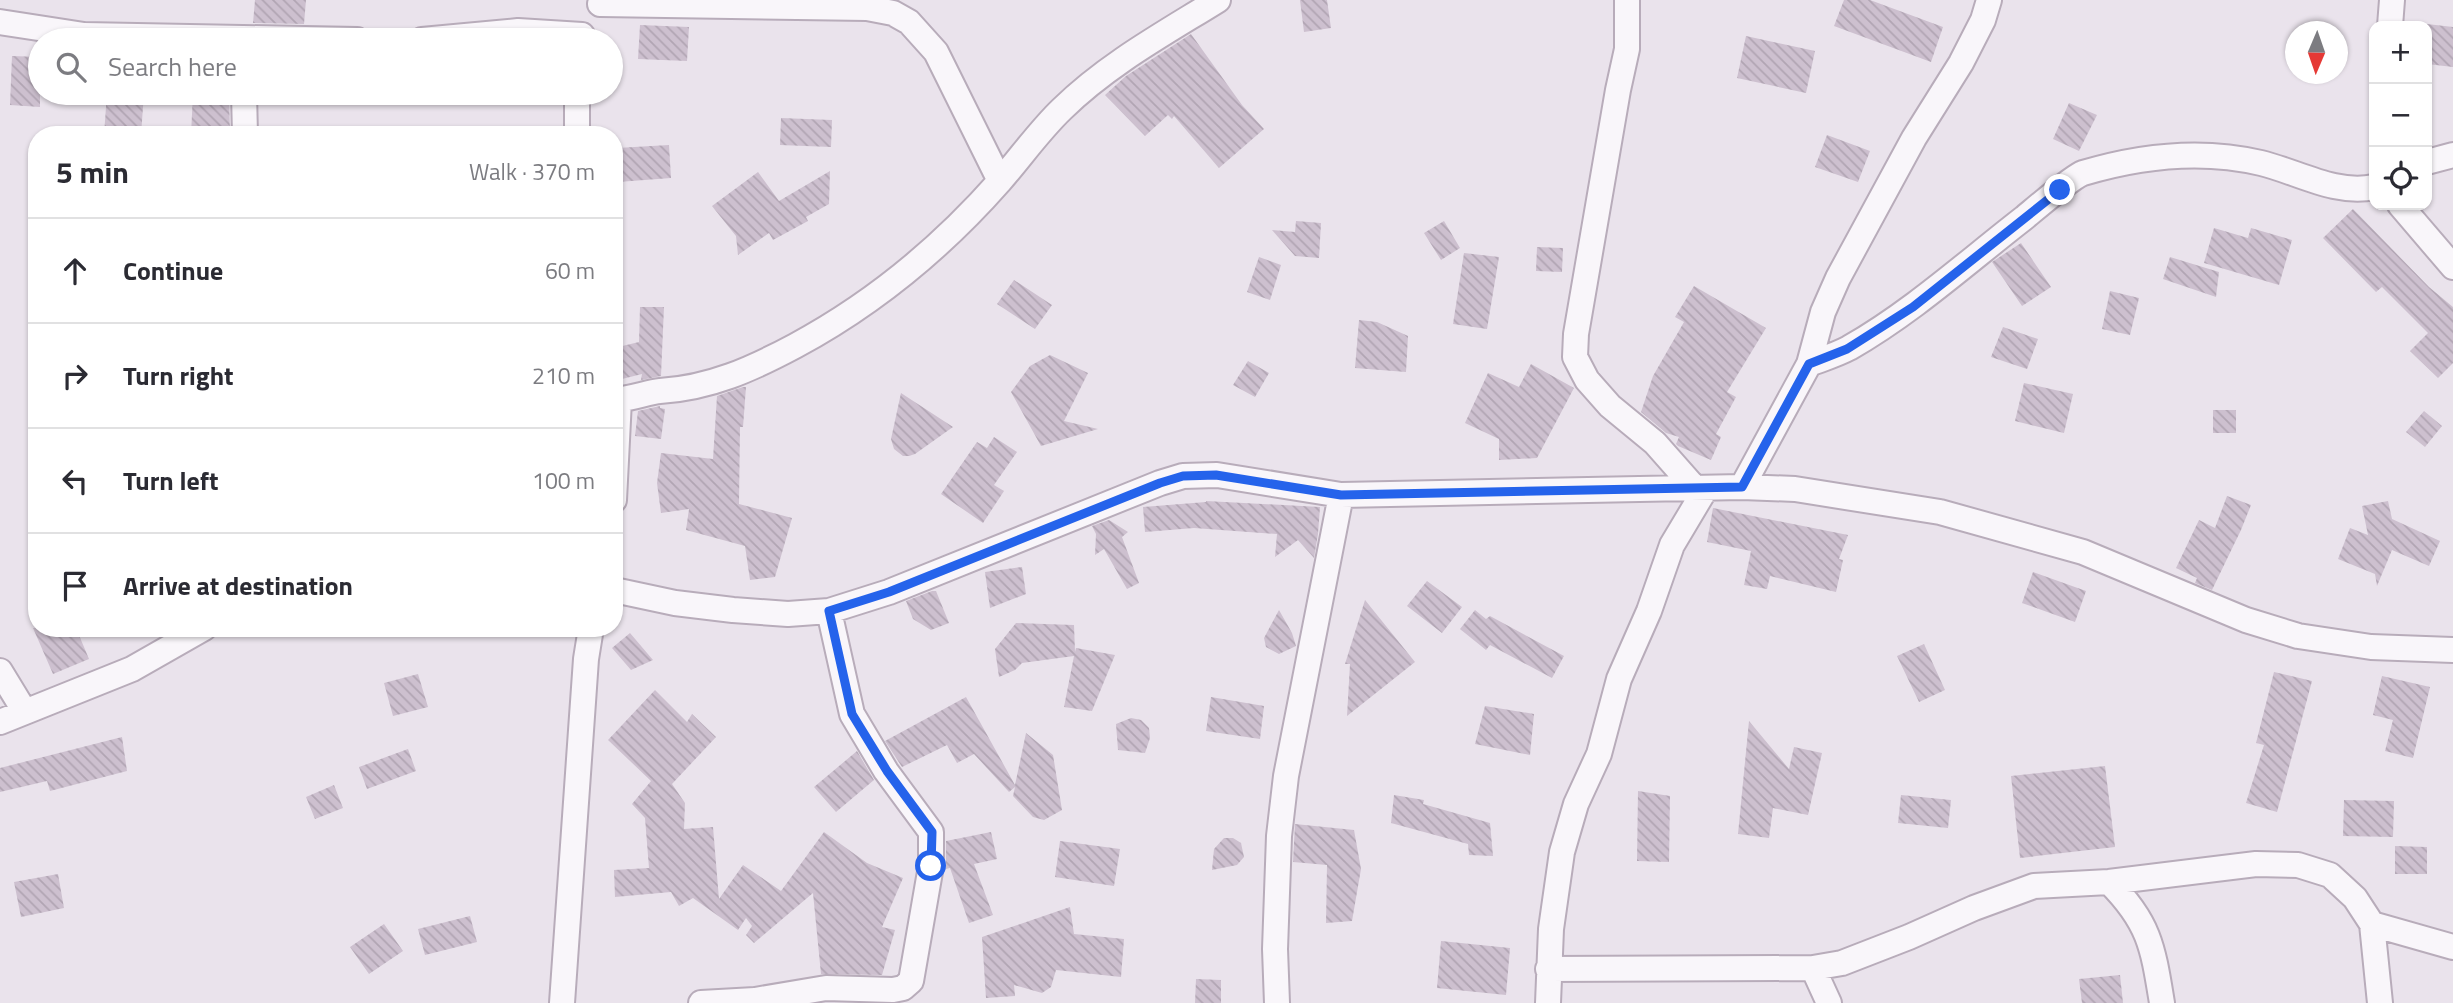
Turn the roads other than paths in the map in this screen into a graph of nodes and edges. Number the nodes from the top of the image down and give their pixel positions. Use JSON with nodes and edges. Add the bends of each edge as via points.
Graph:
{"nodes":[{"id":1,"x":1218,"y":0,"type":"edge"},
{"id":2,"x":1627,"y":0,"type":"edge"},
{"id":3,"x":1989,"y":0,"type":"edge"},
{"id":4,"x":2392,"y":0,"type":"edge"},
{"id":5,"x":601,"y":2,"type":"edge"},
{"id":6,"x":2390,"y":21,"type":"edge"},
{"id":7,"x":0,"y":22,"type":"edge"},
{"id":8,"x":39,"y":28,"type":"edge"},
{"id":9,"x":586,"y":28,"type":"edge"},
{"id":10,"x":244,"y":105,"type":"edge"},
{"id":11,"x":577,"y":105,"type":"edge"},
{"id":12,"x":245,"y":126,"type":"edge"},
{"id":13,"x":577,"y":126,"type":"edge"},
{"id":14,"x":2453,"y":155,"type":"edge"},
{"id":15,"x":2432,"y":161,"type":"edge"},
{"id":16,"x":1000,"y":181,"type":"junction"},
{"id":17,"x":2369,"y":187,"type":"edge"},
{"id":18,"x":2404,"y":210,"type":"edge"},
{"id":19,"x":2453,"y":267,"type":"edge"},
{"id":20,"x":1809,"y":364,"type":"junction"},
{"id":21,"x":623,"y":398,"type":"edge"},
{"id":22,"x":1700,"y":487,"type":"junction"},
{"id":23,"x":1742,"y":487,"type":"junction"},
{"id":24,"x":1341,"y":495,"type":"junction"},
{"id":25,"x":623,"y":592,"type":"edge"},
{"id":26,"x":829,"y":611,"type":"junction"},
{"id":27,"x":188,"y":637,"type":"edge"},
{"id":28,"x":590,"y":637,"type":"edge"},
{"id":29,"x":2453,"y":650,"type":"edge"},
{"id":30,"x":0,"y":671,"type":"edge"},
{"id":31,"x":24,"y":712,"type":"junction"},
{"id":32,"x":0,"y":722,"type":"edge"},
{"id":33,"x":2109,"y":882,"type":"junction"},
{"id":34,"x":2371,"y":924,"type":"junction"},
{"id":35,"x":2453,"y":947,"type":"edge"},
{"id":36,"x":1548,"y":968,"type":"junction"},
{"id":37,"x":1813,"y":968,"type":"junction"},
{"id":38,"x":562,"y":1003,"type":"edge"},
{"id":39,"x":701,"y":1003,"type":"edge"},
{"id":40,"x":1277,"y":1003,"type":"edge"},
{"id":41,"x":1548,"y":1003,"type":"edge"},
{"id":42,"x":1829,"y":1003,"type":"edge"},
{"id":43,"x":2162,"y":1003,"type":"edge"},
{"id":44,"x":2380,"y":1003,"type":"edge"}],
"edges":[{"from":1,"to":16,"type":"street","via":[[1092,82],[1062,108]]},
{"from":2,"to":22,"type":"street","via":[[1627,49],[1576,334],[1576,357],[1587,380],[1610,406]]},
{"from":3,"to":20,"type":"street","via":[[1961,63],[1914,138],[1838,278]]},
{"from":4,"to":6,"type":"street"},
{"from":5,"to":9,"type":"street"},
{"from":5,"to":16,"type":"street","via":[[867,8],[893,13],[936,52]]},
{"from":7,"to":8,"type":"street"},
{"from":10,"to":12,"type":"street"},
{"from":11,"to":13,"type":"street"},
{"from":14,"to":15,"type":"street"},
{"from":16,"to":21,"type":"street","via":[[915,266],[823,331],[716,382]]},
{"from":17,"to":20,"type":"street","via":[[2319,182],[2225,155],[2159,158],[2079,174],[1913,307],[1847,349]]},
{"from":18,"to":19,"type":"street"},
{"from":20,"to":23,"type":"street"},
{"from":22,"to":23,"type":"street"},
{"from":22,"to":24,"type":"street"},
{"from":22,"to":36,"type":"street","via":[[1619,679],[1599,754],[1576,804],[1562,852]]},
{"from":23,"to":29,"type":"street","via":[[1795,489],[1940,512],[2083,552],[2246,620],[2298,636],[2371,648]]},
{"from":24,"to":26,"type":"street","via":[[1259,480],[1183,476],[889,592]]},
{"from":24,"to":40,"type":"street","via":[[1286,776],[1279,836]]},
{"from":25,"to":26,"type":"street","via":[[733,610]]},
{"from":26,"to":39,"type":"street","via":[[852,714],[932,832],[931,866],[911,981],[893,990],[826,988]]},
{"from":27,"to":31,"type":"street","via":[[132,669]]},
{"from":28,"to":38,"type":"street"},
{"from":30,"to":31,"type":"street"},
{"from":31,"to":32,"type":"street"},
{"from":33,"to":34,"type":"street","via":[[2256,864],[2298,866],[2330,875],[2355,898]]},
{"from":33,"to":37,"type":"street","via":[[2034,886],[1842,963]]},
{"from":33,"to":43,"type":"street","via":[[2132,904],[2147,933]]},
{"from":34,"to":35,"type":"street"},
{"from":34,"to":44,"type":"street"},
{"from":36,"to":37,"type":"street"},
{"from":36,"to":41,"type":"street"},
{"from":37,"to":42,"type":"street"}]}
